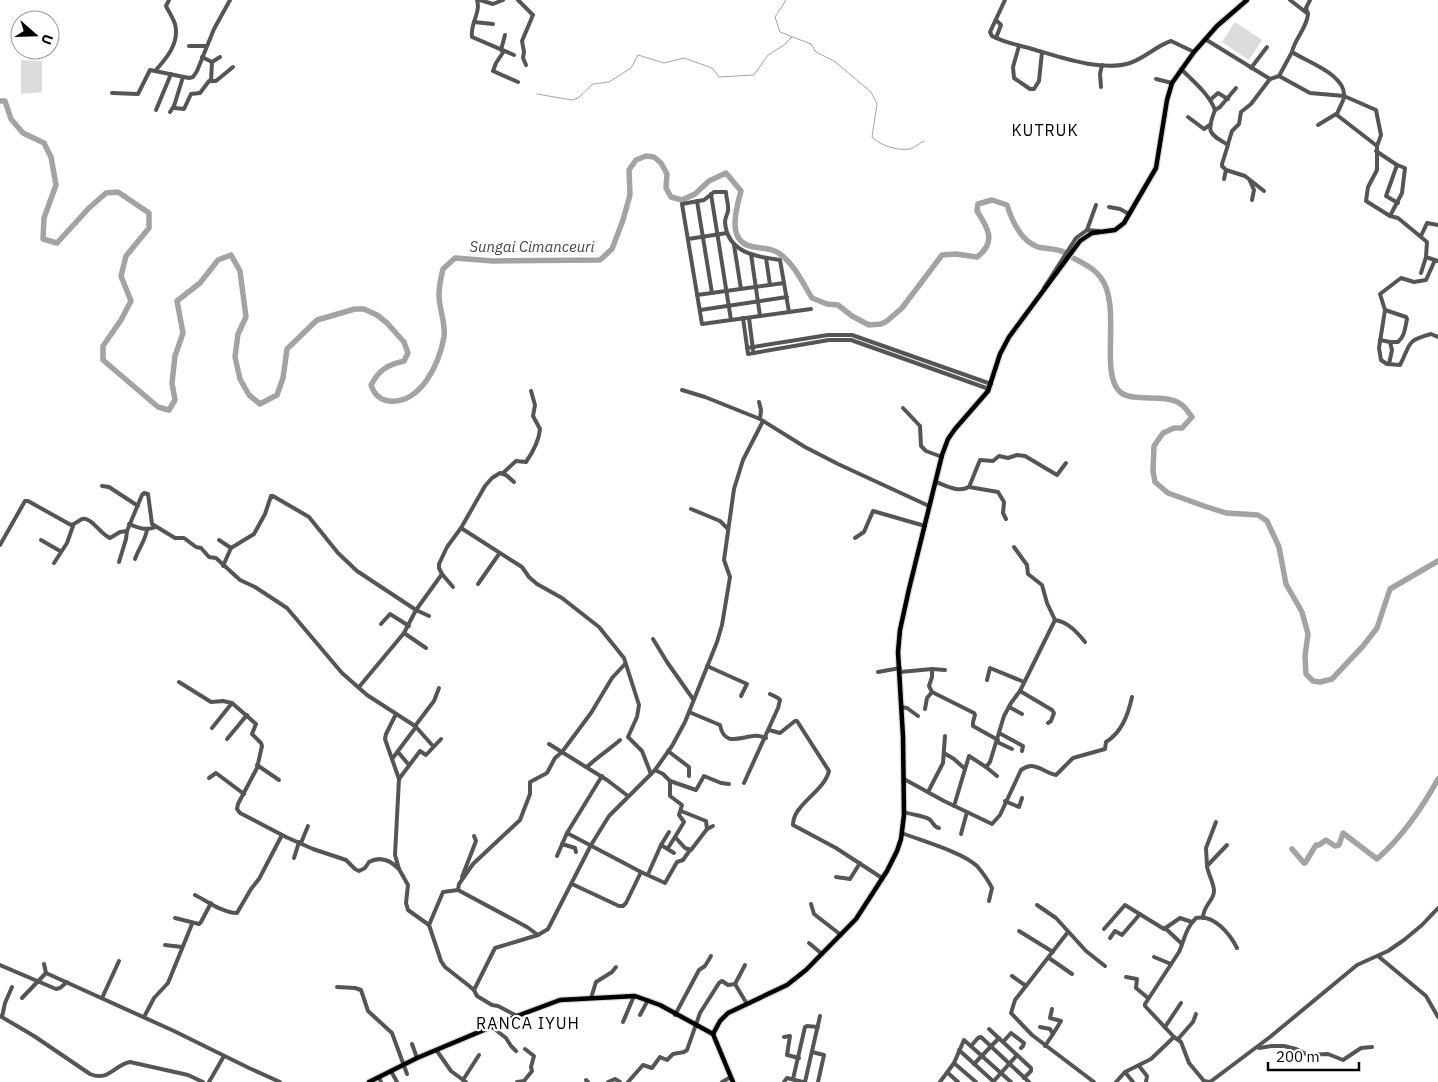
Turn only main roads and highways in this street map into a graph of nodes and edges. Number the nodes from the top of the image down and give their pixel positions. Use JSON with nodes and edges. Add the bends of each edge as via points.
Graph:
{"nodes":[{"id":1,"x":1247,"y":0,"type":"edge"},
{"id":2,"x":713,"y":1034,"type":"junction"},
{"id":3,"x":380,"y":1079,"type":"edge"},
{"id":4,"x":732,"y":1079,"type":"edge"},
{"id":5,"x":369,"y":1082,"type":"edge"}],
"edges":[{"from":1,"to":2,"type":"main road","via":[[1223,19],[1172,83],[1156,168],[1124,223],[1117,229],[1099,231],[1078,241],[1002,349],[990,386],[948,440],[908,588],[900,630],[904,812],[902,833],[894,857],[856,919],[822,954],[787,985],[725,1015]]},
{"from":2,"to":3,"type":"main road","via":[[634,996],[560,1000],[418,1058]]},
{"from":2,"to":4,"type":"main road"},
{"from":3,"to":5,"type":"main road"}]}
